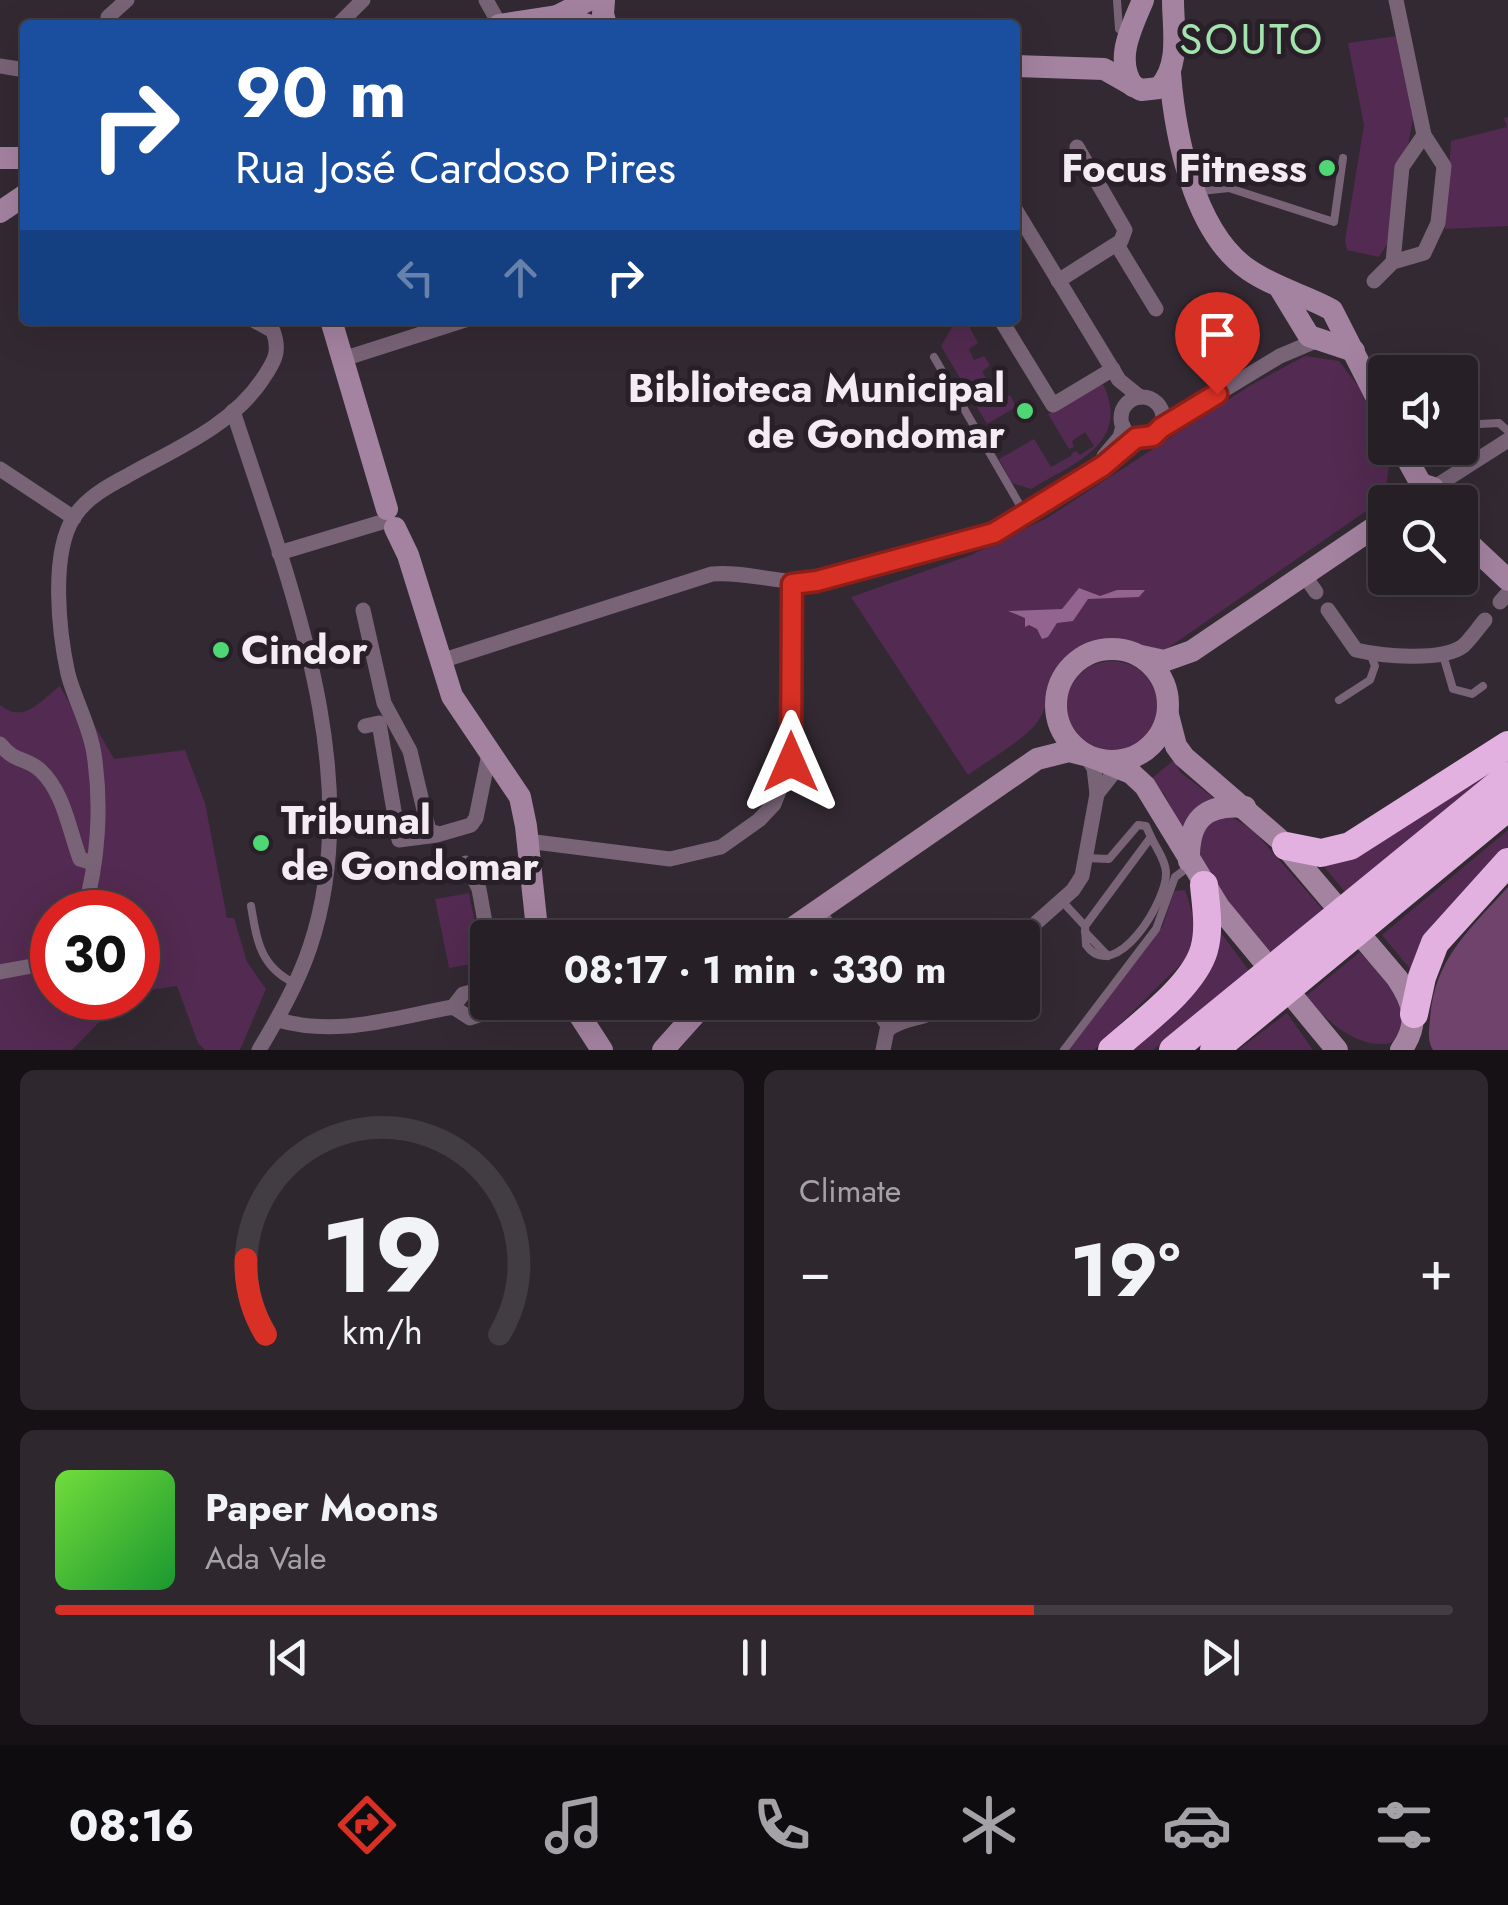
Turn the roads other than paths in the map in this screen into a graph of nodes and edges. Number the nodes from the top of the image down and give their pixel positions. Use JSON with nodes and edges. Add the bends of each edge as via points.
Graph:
{"nodes":[{"id":1,"x":127,"y":0,"type":"edge"},
{"id":2,"x":363,"y":0,"type":"edge"},
{"id":3,"x":590,"y":0,"type":"edge"},
{"id":4,"x":1116,"y":0,"type":"edge"},
{"id":5,"x":1140,"y":0,"type":"edge"},
{"id":6,"x":1172,"y":0,"type":"edge"},
{"id":7,"x":1396,"y":0,"type":"edge"},
{"id":8,"x":557,"y":16,"type":"junction"},
{"id":9,"x":109,"y":20,"type":"edge"},
{"id":10,"x":343,"y":20,"type":"edge"},
{"id":11,"x":532,"y":20,"type":"edge"},
{"id":12,"x":571,"y":20,"type":"edge"},
{"id":13,"x":1130,"y":31,"type":"junction"},
{"id":14,"x":1020,"y":66,"type":"edge"},
{"id":15,"x":1170,"y":73,"type":"junction"},
{"id":16,"x":1137,"y":88,"type":"junction"},
{"id":17,"x":1178,"y":134,"type":"junction"},
{"id":18,"x":1424,"y":136,"type":"junction"},
{"id":19,"x":1078,"y":146,"type":"dead end"},
{"id":20,"x":1343,"y":158,"type":"dead end"},
{"id":21,"x":1196,"y":192,"type":"junction"},
{"id":22,"x":1020,"y":217,"type":"edge"},
{"id":23,"x":1116,"y":244,"type":"junction"},
{"id":24,"x":1393,"y":262,"type":"junction"},
{"id":25,"x":1374,"y":280,"type":"dead end"},
{"id":26,"x":1058,"y":281,"type":"junction"},
{"id":27,"x":1156,"y":309,"type":"dead end"},
{"id":28,"x":263,"y":325,"type":"edge"},
{"id":29,"x":333,"y":325,"type":"edge"},
{"id":30,"x":449,"y":325,"type":"edge"},
{"id":31,"x":1005,"y":325,"type":"edge"},
{"id":32,"x":1317,"y":326,"type":"junction"},
{"id":33,"x":934,"y":356,"type":"dead end"},
{"id":34,"x":343,"y":359,"type":"junction"},
{"id":35,"x":1116,"y":375,"type":"junction"},
{"id":36,"x":1368,"y":379,"type":"edge"},
{"id":37,"x":1148,"y":400,"type":"junction"},
{"id":38,"x":1195,"y":405,"type":"junction"},
{"id":39,"x":1124,"y":408,"type":"junction"},
{"id":40,"x":234,"y":411,"type":"junction"},
{"id":41,"x":1478,"y":424,"type":"edge"},
{"id":42,"x":1122,"y":426,"type":"junction"},
{"id":43,"x":1161,"y":428,"type":"junction"},
{"id":44,"x":1508,"y":431,"type":"edge"},
{"id":45,"x":1136,"y":438,"type":"junction"},
{"id":46,"x":1508,"y":440,"type":"edge"},
{"id":47,"x":0,"y":469,"type":"edge"},
{"id":48,"x":1438,"y":485,"type":"edge"},
{"id":49,"x":1020,"y":507,"type":"junction"},
{"id":50,"x":74,"y":518,"type":"junction"},
{"id":51,"x":388,"y":520,"type":"junction"},
{"id":52,"x":999,"y":525,"type":"junction"},
{"id":53,"x":1368,"y":535,"type":"edge"},
{"id":54,"x":279,"y":553,"type":"junction"},
{"id":55,"x":1478,"y":557,"type":"edge"},
{"id":56,"x":792,"y":584,"type":"junction"},
{"id":57,"x":1506,"y":592,"type":"edge"},
{"id":58,"x":363,"y":610,"type":"dead end"},
{"id":59,"x":1328,"y":610,"type":"dead end"},
{"id":60,"x":1484,"y":620,"type":"dead end"},
{"id":61,"x":1192,"y":652,"type":"junction"},
{"id":62,"x":1370,"y":653,"type":"junction"},
{"id":63,"x":1138,"y":655,"type":"junction"},
{"id":64,"x":1443,"y":655,"type":"junction"},
{"id":65,"x":441,"y":660,"type":"junction"},
{"id":66,"x":1482,"y":686,"type":"dead end"},
{"id":67,"x":1340,"y":700,"type":"dead end"},
{"id":68,"x":1168,"y":706,"type":"junction"},
{"id":69,"x":1056,"y":713,"type":"junction"},
{"id":70,"x":365,"y":726,"type":"dead end"},
{"id":71,"x":0,"y":744,"type":"edge"},
{"id":72,"x":1508,"y":745,"type":"edge"},
{"id":73,"x":490,"y":748,"type":"junction"},
{"id":74,"x":6,"y":758,"type":"edge"},
{"id":75,"x":1037,"y":759,"type":"junction"},
{"id":76,"x":1111,"y":760,"type":"junction"},
{"id":77,"x":1508,"y":776,"type":"edge"},
{"id":78,"x":1097,"y":794,"type":"junction"},
{"id":79,"x":1245,"y":807,"type":"junction"},
{"id":80,"x":1508,"y":808,"type":"edge"},
{"id":81,"x":440,"y":834,"type":"junction"},
{"id":82,"x":1151,"y":837,"type":"junction"},
{"id":83,"x":527,"y":842,"type":"junction"},
{"id":84,"x":1286,"y":846,"type":"junction"},
{"id":85,"x":1086,"y":858,"type":"junction"},
{"id":86,"x":1508,"y":862,"type":"edge"},
{"id":87,"x":92,"y":864,"type":"junction"},
{"id":88,"x":466,"y":864,"type":"dead end"},
{"id":89,"x":1195,"y":870,"type":"junction"},
{"id":90,"x":88,"y":890,"type":"edge"},
{"id":91,"x":1061,"y":900,"type":"junction"},
{"id":92,"x":251,"y":906,"type":"dead end"},
{"id":93,"x":812,"y":913,"type":"junction"},
{"id":94,"x":485,"y":920,"type":"edge"},
{"id":95,"x":536,"y":920,"type":"edge"},
{"id":96,"x":802,"y":920,"type":"edge"},
{"id":97,"x":815,"y":920,"type":"edge"},
{"id":98,"x":819,"y":920,"type":"edge"},
{"id":99,"x":1039,"y":920,"type":"edge"},
{"id":100,"x":1085,"y":929,"type":"junction"},
{"id":101,"x":30,"y":966,"type":"edge"},
{"id":102,"x":0,"y":972,"type":"edge"},
{"id":103,"x":294,"y":983,"type":"junction"},
{"id":104,"x":470,"y":992,"type":"edge"},
{"id":105,"x":452,"y":1007,"type":"junction"},
{"id":106,"x":470,"y":1018,"type":"edge"},
{"id":107,"x":278,"y":1020,"type":"junction"},
{"id":108,"x":583,"y":1020,"type":"edge"},
{"id":109,"x":692,"y":1020,"type":"edge"},
{"id":110,"x":891,"y":1020,"type":"edge"},
{"id":111,"x":894,"y":1020,"type":"edge"},
{"id":112,"x":918,"y":1020,"type":"edge"},
{"id":113,"x":896,"y":1025,"type":"junction"},
{"id":114,"x":1410,"y":1037,"type":"edge"},
{"id":115,"x":672,"y":1046,"type":"edge"},
{"id":116,"x":259,"y":1050,"type":"edge"},
{"id":117,"x":602,"y":1050,"type":"edge"},
{"id":118,"x":883,"y":1050,"type":"edge"},
{"id":119,"x":1064,"y":1050,"type":"edge"},
{"id":120,"x":1112,"y":1050,"type":"edge"},
{"id":121,"x":1173,"y":1050,"type":"edge"},
{"id":122,"x":1214,"y":1050,"type":"edge"},
{"id":123,"x":1338,"y":1050,"type":"edge"}],
"edges":[{"from":1,"to":9,"type":"street"},
{"from":2,"to":10,"type":"street"},
{"from":3,"to":8,"type":"main road"},
{"from":4,"to":13,"type":"lane","via":[[1119,28]]},
{"from":5,"to":13,"type":"main road"},
{"from":6,"to":15,"type":"main road"},
{"from":7,"to":18,"type":"street"},
{"from":8,"to":11,"type":"main road"},
{"from":8,"to":12,"type":"main road"},
{"from":13,"to":16,"type":"main road","via":[[1125,70]]},
{"from":14,"to":16,"type":"main road","via":[[1104,69]]},
{"from":15,"to":16,"type":"main road","via":[[1159,88]]},
{"from":15,"to":17,"type":"main road"},
{"from":16,"to":17,"type":"main road"},
{"from":17,"to":21,"type":"main road"},
{"from":18,"to":24,"type":"street","via":[[1402,167]]},
{"from":18,"to":24,"type":"street","via":[[1444,166],[1438,224],[1424,253]]},
{"from":19,"to":23,"type":"street","via":[[1125,230]]},
{"from":20,"to":21,"type":"lane","via":[[1334,222],[1229,188]]},
{"from":21,"to":32,"type":"main road","via":[[1230,255],[1281,290]]},
{"from":22,"to":26,"type":"street"},
{"from":23,"to":26,"type":"street"},
{"from":23,"to":27,"type":"street"},
{"from":24,"to":25,"type":"street"},
{"from":26,"to":35,"type":"street"},
{"from":28,"to":40,"type":"street","via":[[278,346],[274,362]]},
{"from":29,"to":34,"type":"main road"},
{"from":30,"to":34,"type":"street"},
{"from":31,"to":35,"type":"street","via":[[1053,405]]},
{"from":32,"to":36,"type":"main road","via":[[1354,351]]},
{"from":32,"to":38,"type":"street","via":[[1240,382]]},
{"from":33,"to":49,"type":"lane"},
{"from":34,"to":51,"type":"main road"},
{"from":35,"to":37,"type":"street"},
{"from":35,"to":39,"type":"street"},
{"from":37,"to":38,"type":"street"},
{"from":37,"to":39,"type":"street"},
{"from":37,"to":43,"type":"street","via":[[1163,414]]},
{"from":38,"to":43,"type":"street"},
{"from":39,"to":42,"type":"street"},
{"from":40,"to":50,"type":"street","via":[[99,491]]},
{"from":40,"to":54,"type":"street"},
{"from":41,"to":44,"type":"lane","via":[[1499,423]]},
{"from":42,"to":45,"type":"street"},
{"from":42,"to":49,"type":"street","via":[[1108,453]]},
{"from":43,"to":45,"type":"street","via":[[1148,439]]},
{"from":45,"to":52,"type":"street","via":[[1103,466]]},
{"from":46,"to":48,"type":"street"},
{"from":47,"to":50,"type":"street"},
{"from":49,"to":52,"type":"street"},
{"from":50,"to":87,"type":"street","via":[[58,572],[68,674],[94,750]]},
{"from":51,"to":54,"type":"street"},
{"from":51,"to":65,"type":"main road","via":[[408,555]]},
{"from":52,"to":56,"type":"street"},
{"from":53,"to":61,"type":"main road","via":[[1310,584]]},
{"from":54,"to":103,"type":"street","via":[[320,704],[331,775],[325,884]]},
{"from":55,"to":57,"type":"main road"},
{"from":56,"to":65,"type":"street","via":[[712,574]]},
{"from":56,"to":83,"type":"street","via":[[791,762],[774,804],[759,820],[721,847],[670,858]]},
{"from":58,"to":81,"type":"street","via":[[384,703],[410,751],[426,826]]},
{"from":59,"to":62,"type":"street","via":[[1356,650]]},
{"from":60,"to":64,"type":"street","via":[[1462,646]]},
{"from":61,"to":63,"type":"main road","via":[[1164,661]]},
{"from":61,"to":68,"type":"main road","via":[[1173,674]]},
{"from":62,"to":64,"type":"street"},
{"from":62,"to":67,"type":"lane","via":[[1370,680]]},
{"from":63,"to":68,"type":"main road","via":[[1163,680]]},
{"from":63,"to":69,"type":"main road","via":[[1122,649],[1087,654],[1062,679]]},
{"from":64,"to":66,"type":"lane","via":[[1453,689],[1472,694]]},
{"from":65,"to":73,"type":"main road","via":[[460,710]]},
{"from":68,"to":76,"type":"main road","via":[[1152,746]]},
{"from":68,"to":79,"type":"main road","via":[[1184,757]]},
{"from":69,"to":75,"type":"main road"},
{"from":69,"to":76,"type":"main road","via":[[1071,744]]},
{"from":70,"to":81,"type":"street","via":[[379,723],[400,840]]},
{"from":71,"to":74,"type":"street"},
{"from":72,"to":84,"type":"highway","via":[[1350,846],[1321,853]]},
{"from":73,"to":81,"type":"street","via":[[476,818],[462,830]]},
{"from":73,"to":83,"type":"main road","via":[[520,796]]},
{"from":74,"to":87,"type":"street","via":[[40,770],[80,859]]},
{"from":75,"to":76,"type":"main road","via":[[1069,751]]},
{"from":75,"to":93,"type":"main road"},
{"from":76,"to":78,"type":"street"},
{"from":76,"to":78,"type":"street","via":[[1094,768]]},
{"from":76,"to":89,"type":"main road","via":[[1158,801]]},
{"from":77,"to":121,"type":"highway"},
{"from":78,"to":85,"type":"street"},
{"from":79,"to":84,"type":"main road"},
{"from":79,"to":89,"type":"main road","via":[[1210,810],[1199,819],[1192,831]]},
{"from":80,"to":122,"type":"highway"},
{"from":82,"to":85,"type":"lane","via":[[1138,824],[1109,858]]},
{"from":82,"to":100,"type":"lane"},
{"from":82,"to":100,"type":"lane","via":[[1166,872],[1155,910],[1126,948],[1108,956],[1090,951]]},
{"from":83,"to":95,"type":"main road"},
{"from":84,"to":114,"type":"main road","via":[[1410,998]]},
{"from":85,"to":91,"type":"street","via":[[1079,884]]},
{"from":86,"to":114,"type":"highway","via":[[1435,944]]},
{"from":87,"to":90,"type":"street"},
{"from":88,"to":94,"type":"street"},
{"from":89,"to":119,"type":"lane","via":[[1175,877],[1156,929]]},
{"from":89,"to":120,"type":"highway","via":[[1208,929],[1203,953],[1187,981]]},
{"from":89,"to":123,"type":"main road"},
{"from":91,"to":99,"type":"street"},
{"from":91,"to":100,"type":"lane"},
{"from":92,"to":103,"type":"lane","via":[[260,953],[276,974]]},
{"from":93,"to":96,"type":"main road"},
{"from":93,"to":97,"type":"street"},
{"from":93,"to":98,"type":"street"},
{"from":101,"to":102,"type":"street"},
{"from":103,"to":107,"type":"street"},
{"from":104,"to":105,"type":"street"},
{"from":105,"to":106,"type":"street"},
{"from":105,"to":107,"type":"street","via":[[336,1029]]},
{"from":107,"to":116,"type":"street"},
{"from":108,"to":117,"type":"main road"},
{"from":109,"to":115,"type":"main road"},
{"from":110,"to":113,"type":"street"},
{"from":111,"to":113,"type":"street"},
{"from":112,"to":113,"type":"street"},
{"from":113,"to":118,"type":"street"}]}
